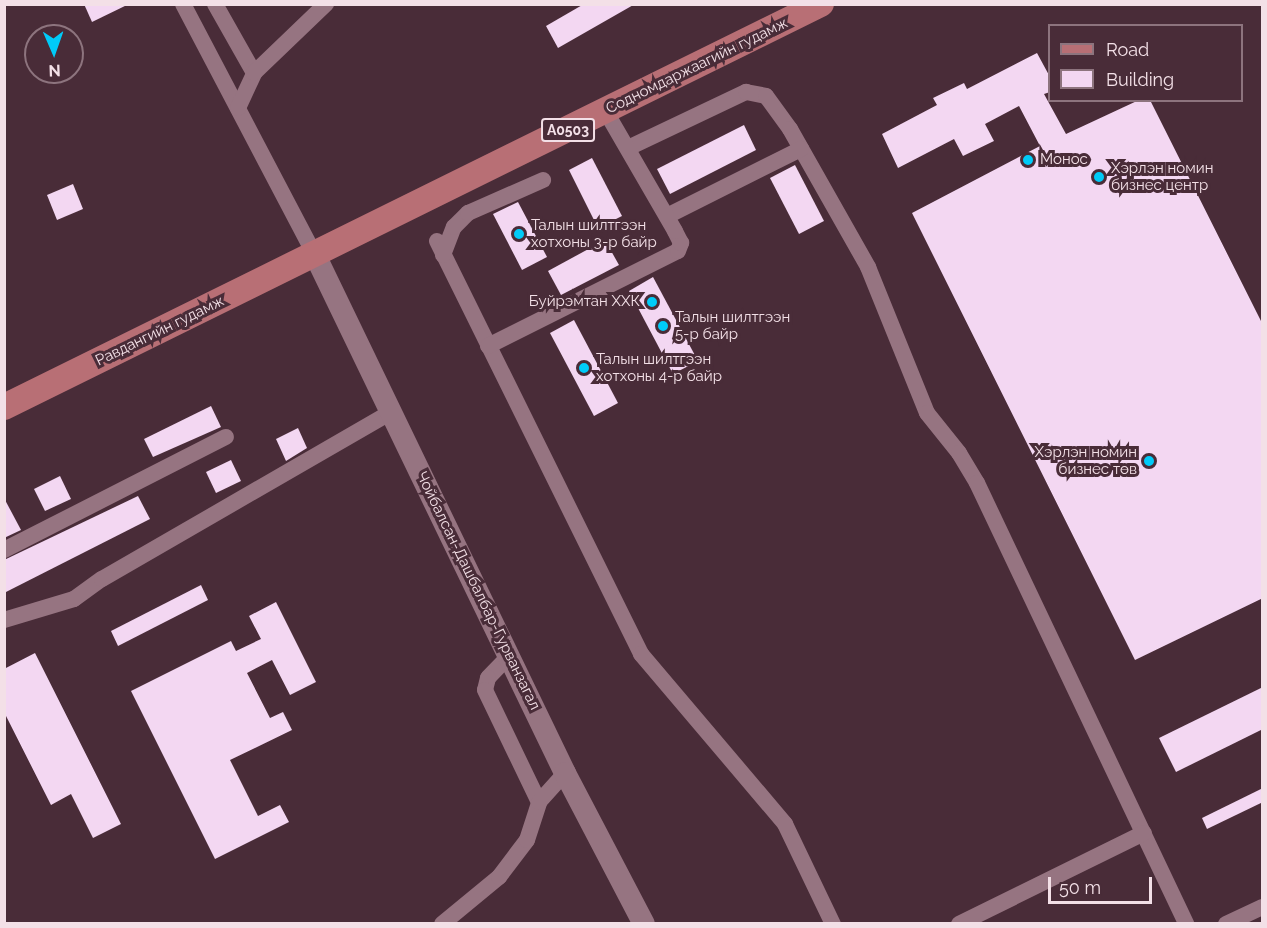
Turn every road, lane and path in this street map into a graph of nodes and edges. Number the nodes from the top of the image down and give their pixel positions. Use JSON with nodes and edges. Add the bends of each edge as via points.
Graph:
{"nodes":[{"id":1,"x":183,"y":4,"type":"edge"},
{"id":2,"x":215,"y":4,"type":"edge"},
{"id":3,"x":326,"y":4,"type":"edge"},
{"id":4,"x":821,"y":4,"type":"edge"},
{"id":5,"x":254,"y":73,"type":"junction"},
{"id":6,"x":238,"y":108,"type":"junction"},
{"id":7,"x":606,"y":111,"type":"junction"},
{"id":8,"x":628,"y":148,"type":"junction"},
{"id":9,"x":801,"y":149,"type":"junction"},
{"id":10,"x":543,"y":180,"type":"dead end"},
{"id":11,"x":667,"y":216,"type":"junction"},
{"id":12,"x":316,"y":256,"type":"junction"},
{"id":13,"x":488,"y":346,"type":"junction"},
{"id":14,"x":4,"y":407,"type":"edge"},
{"id":15,"x":391,"y":412,"type":"junction"},
{"id":16,"x":226,"y":437,"type":"dead end"},
{"id":17,"x":4,"y":550,"type":"edge"},
{"id":18,"x":6,"y":617,"type":"edge"},
{"id":19,"x":509,"y":656,"type":"junction"},
{"id":20,"x":565,"y":773,"type":"junction"},
{"id":21,"x":539,"y":802,"type":"junction"},
{"id":22,"x":1144,"y":833,"type":"junction"},
{"id":23,"x":1263,"y":907,"type":"edge"},
{"id":24,"x":442,"y":924,"type":"edge"},
{"id":25,"x":644,"y":924,"type":"edge"},
{"id":26,"x":832,"y":924,"type":"edge"},
{"id":27,"x":959,"y":924,"type":"edge"},
{"id":28,"x":1186,"y":924,"type":"edge"},
{"id":29,"x":1226,"y":924,"type":"edge"}],
"edges":[{"from":1,"to":6,"type":"street"},
{"from":2,"to":5,"type":"street"},
{"from":3,"to":5,"type":"street"},
{"from":4,"to":7,"type":"main road","name":"Содномдаржаагийн гудамж","number":"A0503"},
{"from":5,"to":6,"type":"street"},
{"from":6,"to":12,"type":"street"},
{"from":7,"to":8,"type":"street"},
{"from":7,"to":12,"type":"main road","name":"Содномдаржаагийн гудамж","number":"A0503"},
{"from":8,"to":9,"type":"street","via":[[746,92],[766,96]]},
{"from":8,"to":11,"type":"street"},
{"from":9,"to":11,"type":"street"},
{"from":9,"to":22,"type":"street","via":[[868,267],[927,413],[977,483]]},
{"from":10,"to":13,"type":"street","via":[[468,213],[440,248]]},
{"from":11,"to":13,"type":"street","via":[[681,243],[678,251]]},
{"from":12,"to":14,"type":"main road","name":"Равдангийн гудамж","number":"A0503"},
{"from":12,"to":15,"type":"street","name":"Чойбалсан-Дашбалбар-Гурванзагал"},
{"from":13,"to":26,"type":"street","via":[[641,654],[785,824]]},
{"from":15,"to":18,"type":"street","via":[[74,599]]},
{"from":15,"to":19,"type":"street","name":"Чойбалсан-Дашбалбар-Гурванзагал"},
{"from":16,"to":17,"type":"street"},
{"from":19,"to":20,"type":"street","name":"Чойбалсан-Дашбалбар-Гурванзагал"},
{"from":19,"to":21,"type":"street","via":[[488,678],[486,690]]},
{"from":20,"to":21,"type":"street"},
{"from":20,"to":25,"type":"street","name":"Чойбалсан-Дашбалбар-Гурванзагал","via":[[616,864]]},
{"from":21,"to":24,"type":"street","via":[[527,840],[499,877]]},
{"from":22,"to":27,"type":"street"},
{"from":22,"to":28,"type":"street"},
{"from":23,"to":29,"type":"street"}]}
